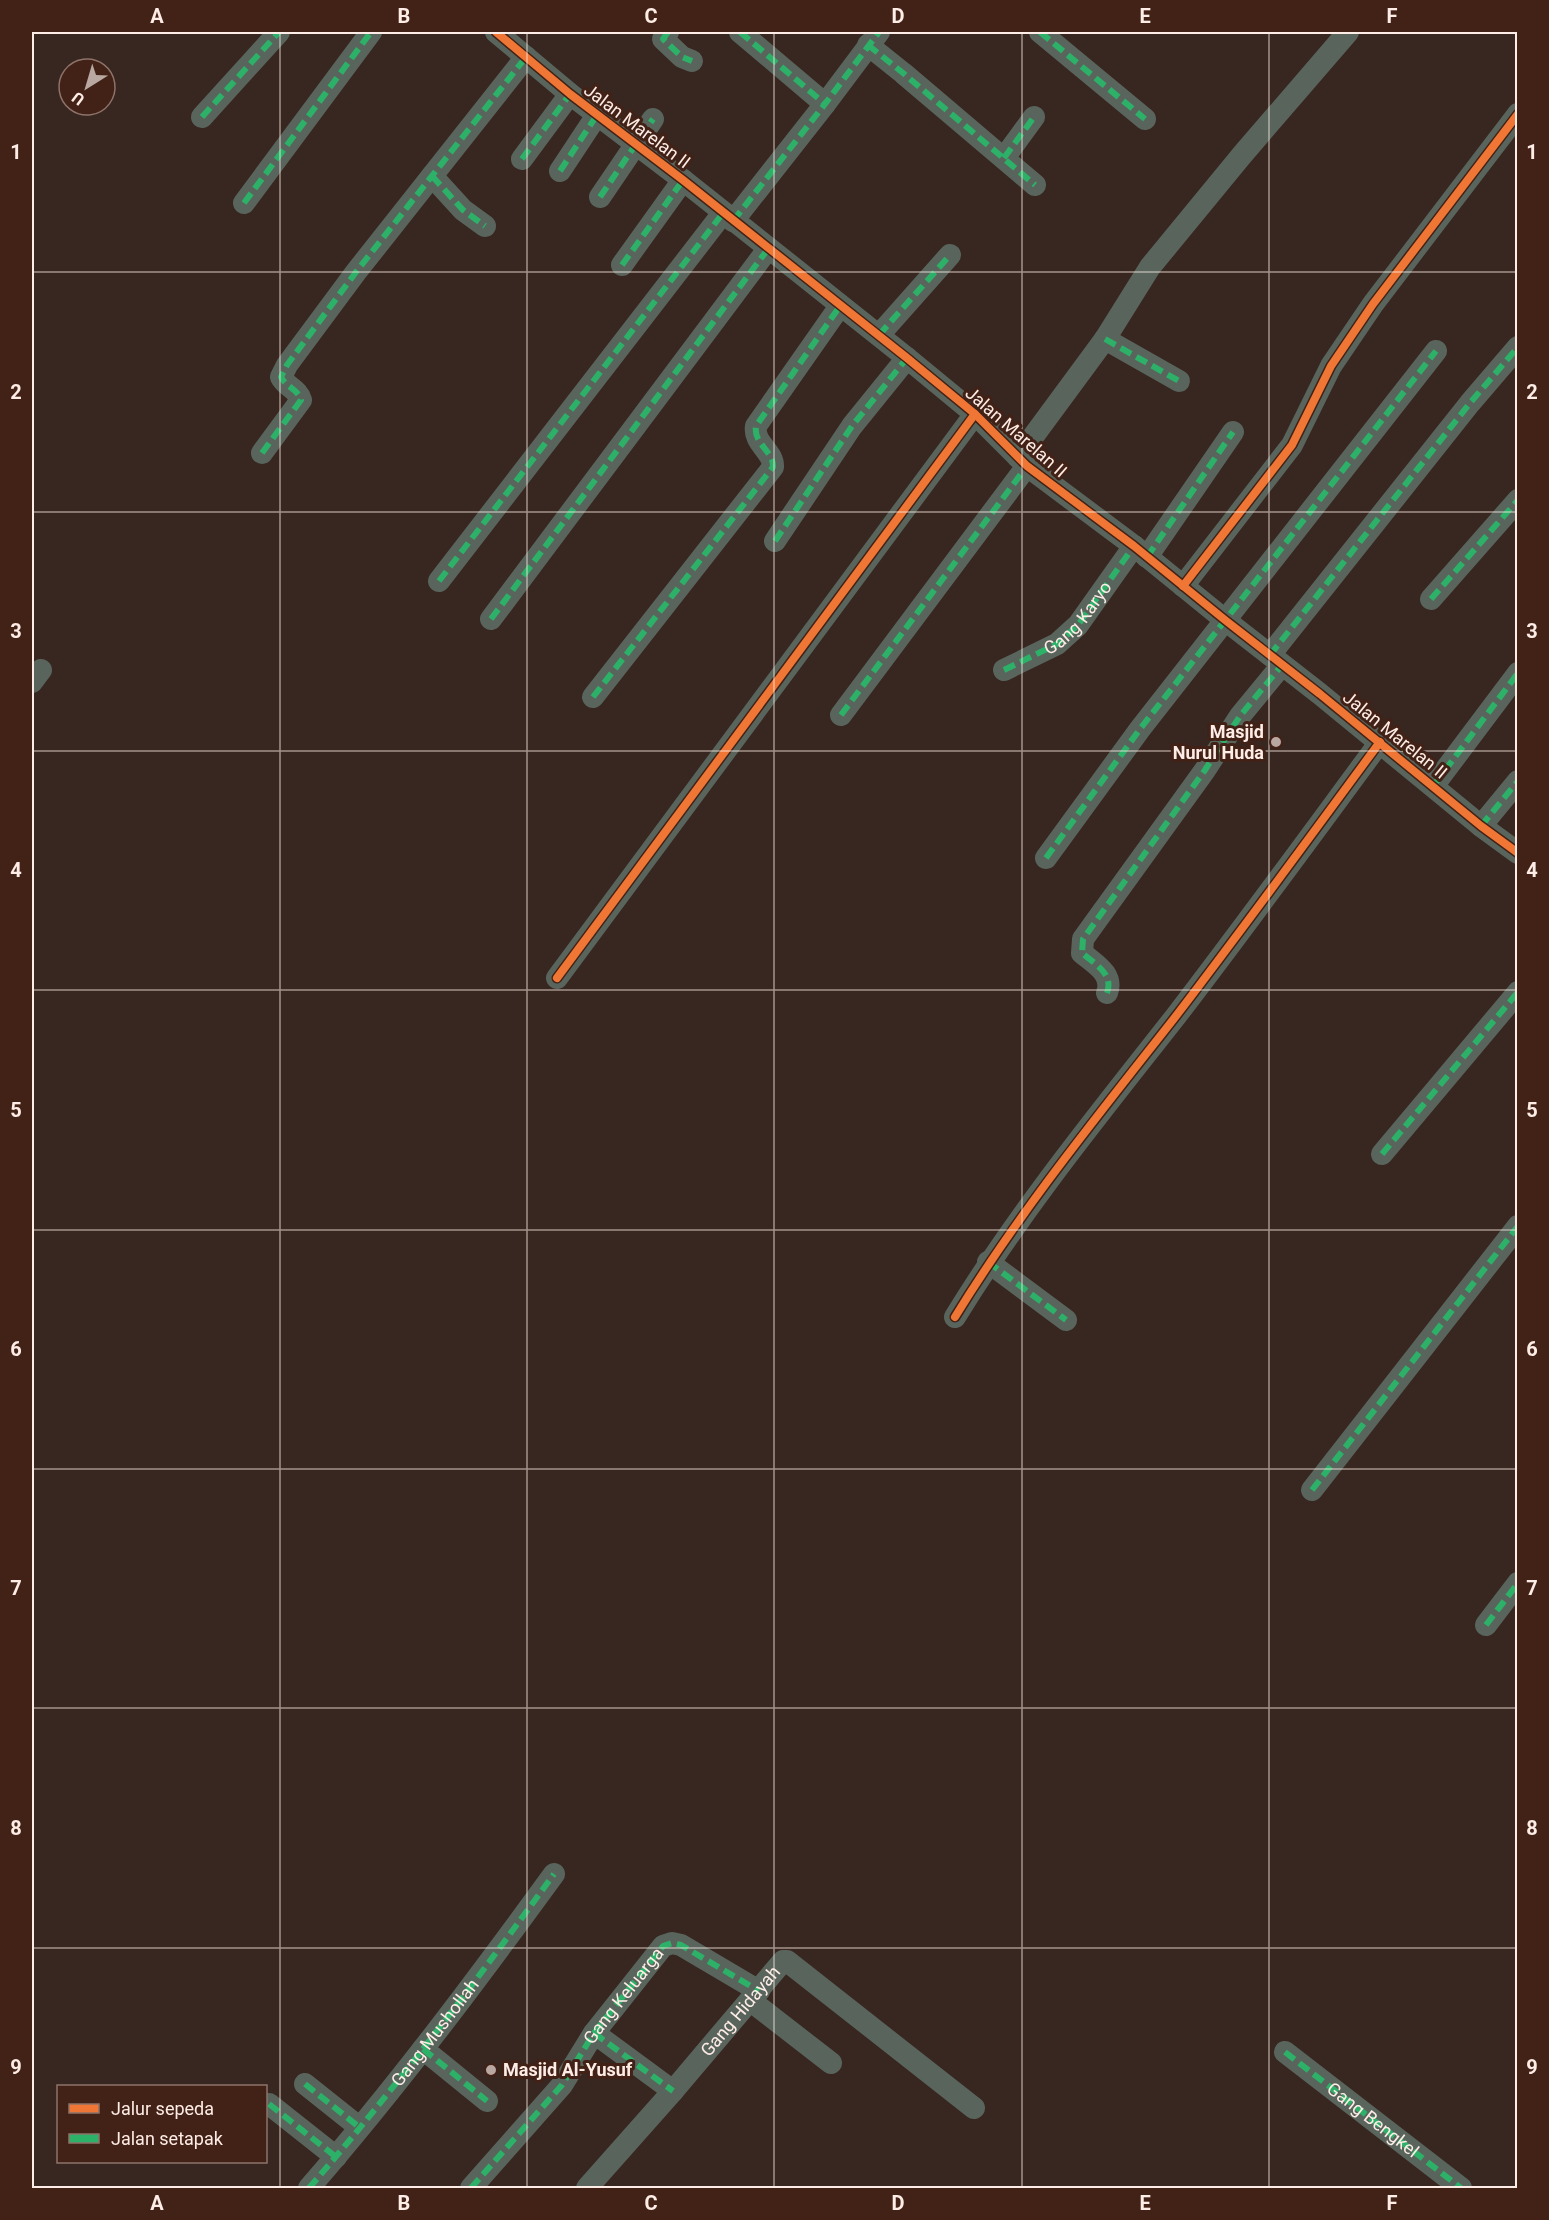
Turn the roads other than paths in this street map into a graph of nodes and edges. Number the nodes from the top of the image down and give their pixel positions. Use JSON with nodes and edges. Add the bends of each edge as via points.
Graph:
{"nodes":[{"id":1,"x":279,"y":32,"type":"edge"},
{"id":2,"x":371,"y":32,"type":"edge"},
{"id":3,"x":496,"y":32,"type":"edge"},
{"id":4,"x":668,"y":32,"type":"edge"},
{"id":5,"x":740,"y":32,"type":"edge"},
{"id":6,"x":1040,"y":32,"type":"edge"},
{"id":7,"x":1348,"y":32,"type":"edge"},
{"id":8,"x":873,"y":38,"type":"edge"},
{"id":9,"x":526,"y":57,"type":"junction"},
{"id":10,"x":692,"y":61,"type":"dead end"},
{"id":11,"x":570,"y":94,"type":"junction"},
{"id":12,"x":825,"y":104,"type":"junction"},
{"id":13,"x":1518,"y":114,"type":"edge"},
{"id":14,"x":597,"y":115,"type":"junction"},
{"id":15,"x":202,"y":117,"type":"dead end"},
{"id":16,"x":1034,"y":117,"type":"dead end"},
{"id":17,"x":653,"y":118,"type":"dead end"},
{"id":18,"x":1145,"y":119,"type":"dead end"},
{"id":19,"x":635,"y":144,"type":"junction"},
{"id":20,"x":1004,"y":158,"type":"junction"},
{"id":21,"x":522,"y":159,"type":"dead end"},
{"id":22,"x":560,"y":171,"type":"dead end"},
{"id":23,"x":432,"y":176,"type":"junction"},
{"id":24,"x":683,"y":180,"type":"junction"},
{"id":25,"x":1035,"y":185,"type":"dead end"},
{"id":26,"x":600,"y":197,"type":"dead end"},
{"id":27,"x":244,"y":203,"type":"dead end"},
{"id":28,"x":728,"y":217,"type":"junction"},
{"id":29,"x":485,"y":226,"type":"dead end"},
{"id":30,"x":768,"y":249,"type":"junction"},
{"id":31,"x":950,"y":255,"type":"dead end"},
{"id":32,"x":622,"y":265,"type":"dead end"},
{"id":33,"x":840,"y":306,"type":"junction"},
{"id":34,"x":879,"y":335,"type":"junction"},
{"id":35,"x":1105,"y":339,"type":"junction"},
{"id":36,"x":1518,"y":347,"type":"edge"},
{"id":37,"x":1436,"y":351,"type":"dead end"},
{"id":38,"x":907,"y":358,"type":"junction"},
{"id":39,"x":1179,"y":381,"type":"dead end"},
{"id":40,"x":975,"y":414,"type":"junction"},
{"id":41,"x":1233,"y":432,"type":"dead end"},
{"id":42,"x":262,"y":453,"type":"dead end"},
{"id":43,"x":1023,"y":461,"type":"junction"},
{"id":44,"x":1518,"y":500,"type":"edge"},
{"id":45,"x":775,"y":540,"type":"dead end"},
{"id":46,"x":1140,"y":552,"type":"junction"},
{"id":47,"x":439,"y":581,"type":"dead end"},
{"id":48,"x":1183,"y":586,"type":"junction"},
{"id":49,"x":1431,"y":599,"type":"dead end"},
{"id":50,"x":491,"y":619,"type":"dead end"},
{"id":51,"x":1225,"y":620,"type":"junction"},
{"id":52,"x":1276,"y":660,"type":"junction"},
{"id":53,"x":1004,"y":670,"type":"dead end"},
{"id":54,"x":1518,"y":673,"type":"edge"},
{"id":55,"x":593,"y":697,"type":"dead end"},
{"id":56,"x":841,"y":715,"type":"dead end"},
{"id":57,"x":1380,"y":742,"type":"junction"},
{"id":58,"x":1518,"y":781,"type":"edge"},
{"id":59,"x":1434,"y":785,"type":"junction"},
{"id":60,"x":1481,"y":826,"type":"junction"},
{"id":61,"x":1518,"y":853,"type":"edge"},
{"id":62,"x":1046,"y":858,"type":"dead end"},
{"id":63,"x":557,"y":978,"type":"dead end"},
{"id":64,"x":1518,"y":992,"type":"edge"},
{"id":65,"x":1107,"y":993,"type":"dead end"},
{"id":66,"x":1382,"y":1154,"type":"dead end"},
{"id":67,"x":1518,"y":1226,"type":"edge"},
{"id":68,"x":988,"y":1262,"type":"junction"},
{"id":69,"x":955,"y":1317,"type":"dead end"},
{"id":70,"x":1066,"y":1320,"type":"dead end"},
{"id":71,"x":1312,"y":1490,"type":"dead end"},
{"id":72,"x":1518,"y":1583,"type":"edge"},
{"id":73,"x":1486,"y":1625,"type":"dead end"},
{"id":74,"x":554,"y":1874,"type":"dead end"},
{"id":75,"x":755,"y":1996,"type":"junction"},
{"id":76,"x":594,"y":2033,"type":"junction"},
{"id":77,"x":423,"y":2049,"type":"junction"},
{"id":78,"x":1285,"y":2052,"type":"dead end"},
{"id":79,"x":831,"y":2063,"type":"dead end"},
{"id":80,"x":305,"y":2084,"type":"dead end"},
{"id":81,"x":674,"y":2091,"type":"junction"},
{"id":82,"x":487,"y":2101,"type":"dead end"},
{"id":83,"x":269,"y":2104,"type":"dead end"},
{"id":84,"x":974,"y":2108,"type":"dead end"},
{"id":85,"x":359,"y":2127,"type":"junction"},
{"id":86,"x":336,"y":2157,"type":"junction"},
{"id":87,"x":309,"y":2188,"type":"edge"},
{"id":88,"x":471,"y":2188,"type":"edge"},
{"id":89,"x":588,"y":2188,"type":"edge"},
{"id":90,"x":1461,"y":2188,"type":"edge"}],
"edges":[{"from":1,"to":15,"type":"street"},
{"from":2,"to":27,"type":"street"},
{"from":3,"to":9,"type":"street","name":"Jalan Marelan II"},
{"from":4,"to":10,"type":"street","via":[[663,39]]},
{"from":5,"to":12,"type":"street"},
{"from":6,"to":18,"type":"street"},
{"from":7,"to":35,"type":"street","via":[[1150,267]]},
{"from":8,"to":12,"type":"street"},
{"from":8,"to":20,"type":"street","via":[[903,73]]},
{"from":9,"to":11,"type":"street","name":"Jalan Marelan II"},
{"from":9,"to":23,"type":"street"},
{"from":11,"to":14,"type":"street","name":"Jalan Marelan II"},
{"from":11,"to":21,"type":"street"},
{"from":12,"to":28,"type":"street"},
{"from":13,"to":48,"type":"street","via":[[1372,304],[1331,366],[1292,445]]},
{"from":14,"to":19,"type":"street","name":"Jalan Marelan II"},
{"from":14,"to":22,"type":"street"},
{"from":16,"to":20,"type":"street"},
{"from":17,"to":19,"type":"street"},
{"from":19,"to":24,"type":"street","name":"Jalan Marelan II"},
{"from":19,"to":26,"type":"street"},
{"from":20,"to":25,"type":"street"},
{"from":23,"to":29,"type":"street","via":[[463,210]]},
{"from":23,"to":42,"type":"street","via":[[282,373],[283,381],[299,393],[301,400]]},
{"from":24,"to":28,"type":"street","name":"Jalan Marelan II"},
{"from":24,"to":32,"type":"street"},
{"from":28,"to":30,"type":"street","name":"Jalan Marelan II"},
{"from":28,"to":47,"type":"street"},
{"from":30,"to":33,"type":"street","name":"Jalan Marelan II"},
{"from":30,"to":50,"type":"street"},
{"from":31,"to":34,"type":"street"},
{"from":33,"to":34,"type":"street","name":"Jalan Marelan II"},
{"from":33,"to":55,"type":"street","via":[[756,426],[757,440],[773,460],[773,467]]},
{"from":34,"to":38,"type":"street","name":"Jalan Marelan II"},
{"from":35,"to":39,"type":"street"},
{"from":35,"to":43,"type":"street"},
{"from":36,"to":52,"type":"street","via":[[1470,403]]},
{"from":37,"to":51,"type":"street"},
{"from":38,"to":40,"type":"street","name":"Jalan Marelan II"},
{"from":38,"to":45,"type":"street","via":[[852,426]]},
{"from":40,"to":43,"type":"street","name":"Jalan Marelan II"},
{"from":40,"to":63,"type":"street"},
{"from":41,"to":46,"type":"street","name":"Gang Karyo"},
{"from":43,"to":46,"type":"street","name":"Jalan Marelan II"},
{"from":43,"to":56,"type":"street"},
{"from":44,"to":49,"type":"street"},
{"from":46,"to":48,"type":"street","name":"Jalan Marelan II"},
{"from":46,"to":53,"type":"street","name":"Gang Karyo","via":[[1067,636]]},
{"from":48,"to":51,"type":"street","name":"Jalan Marelan II"},
{"from":51,"to":52,"type":"street","name":"Jalan Marelan II"},
{"from":51,"to":62,"type":"street"},
{"from":52,"to":57,"type":"street","name":"Jalan Marelan II"},
{"from":52,"to":65,"type":"street","via":[[1205,770],[1083,939],[1082,953],[1109,978]]},
{"from":54,"to":59,"type":"street"},
{"from":57,"to":59,"type":"street","name":"Jalan Marelan II"},
{"from":57,"to":68,"type":"street"},
{"from":58,"to":60,"type":"street"},
{"from":59,"to":60,"type":"street","name":"Jalan Marelan II"},
{"from":60,"to":61,"type":"street","name":"Jalan Marelan II"},
{"from":64,"to":66,"type":"street"},
{"from":67,"to":71,"type":"street"},
{"from":68,"to":69,"type":"street"},
{"from":68,"to":70,"type":"street"},
{"from":72,"to":73,"type":"street"},
{"from":74,"to":77,"type":"street","name":"Gang Mushollah"},
{"from":75,"to":76,"type":"street","name":"Gang Keluarga","via":[[681,1945],[668,1944]]},
{"from":75,"to":79,"type":"street"},
{"from":75,"to":81,"type":"street","name":"Gang Hidayah"},
{"from":75,"to":84,"type":"street","name":"Gang Hidayah","via":[[780,1964],[787,1961]]},
{"from":76,"to":81,"type":"street"},
{"from":76,"to":88,"type":"street","name":"Gang Keluarga","via":[[562,2085]]},
{"from":77,"to":82,"type":"street"},
{"from":77,"to":85,"type":"street","name":"Gang Mushollah"},
{"from":78,"to":90,"type":"street","name":"Gang Bengkel"},
{"from":80,"to":85,"type":"street"},
{"from":81,"to":89,"type":"street","name":"Gang Hidayah"},
{"from":83,"to":86,"type":"street"},
{"from":85,"to":86,"type":"street","name":"Gang Mushollah"},
{"from":86,"to":87,"type":"street","name":"Gang Mushollah"}]}
